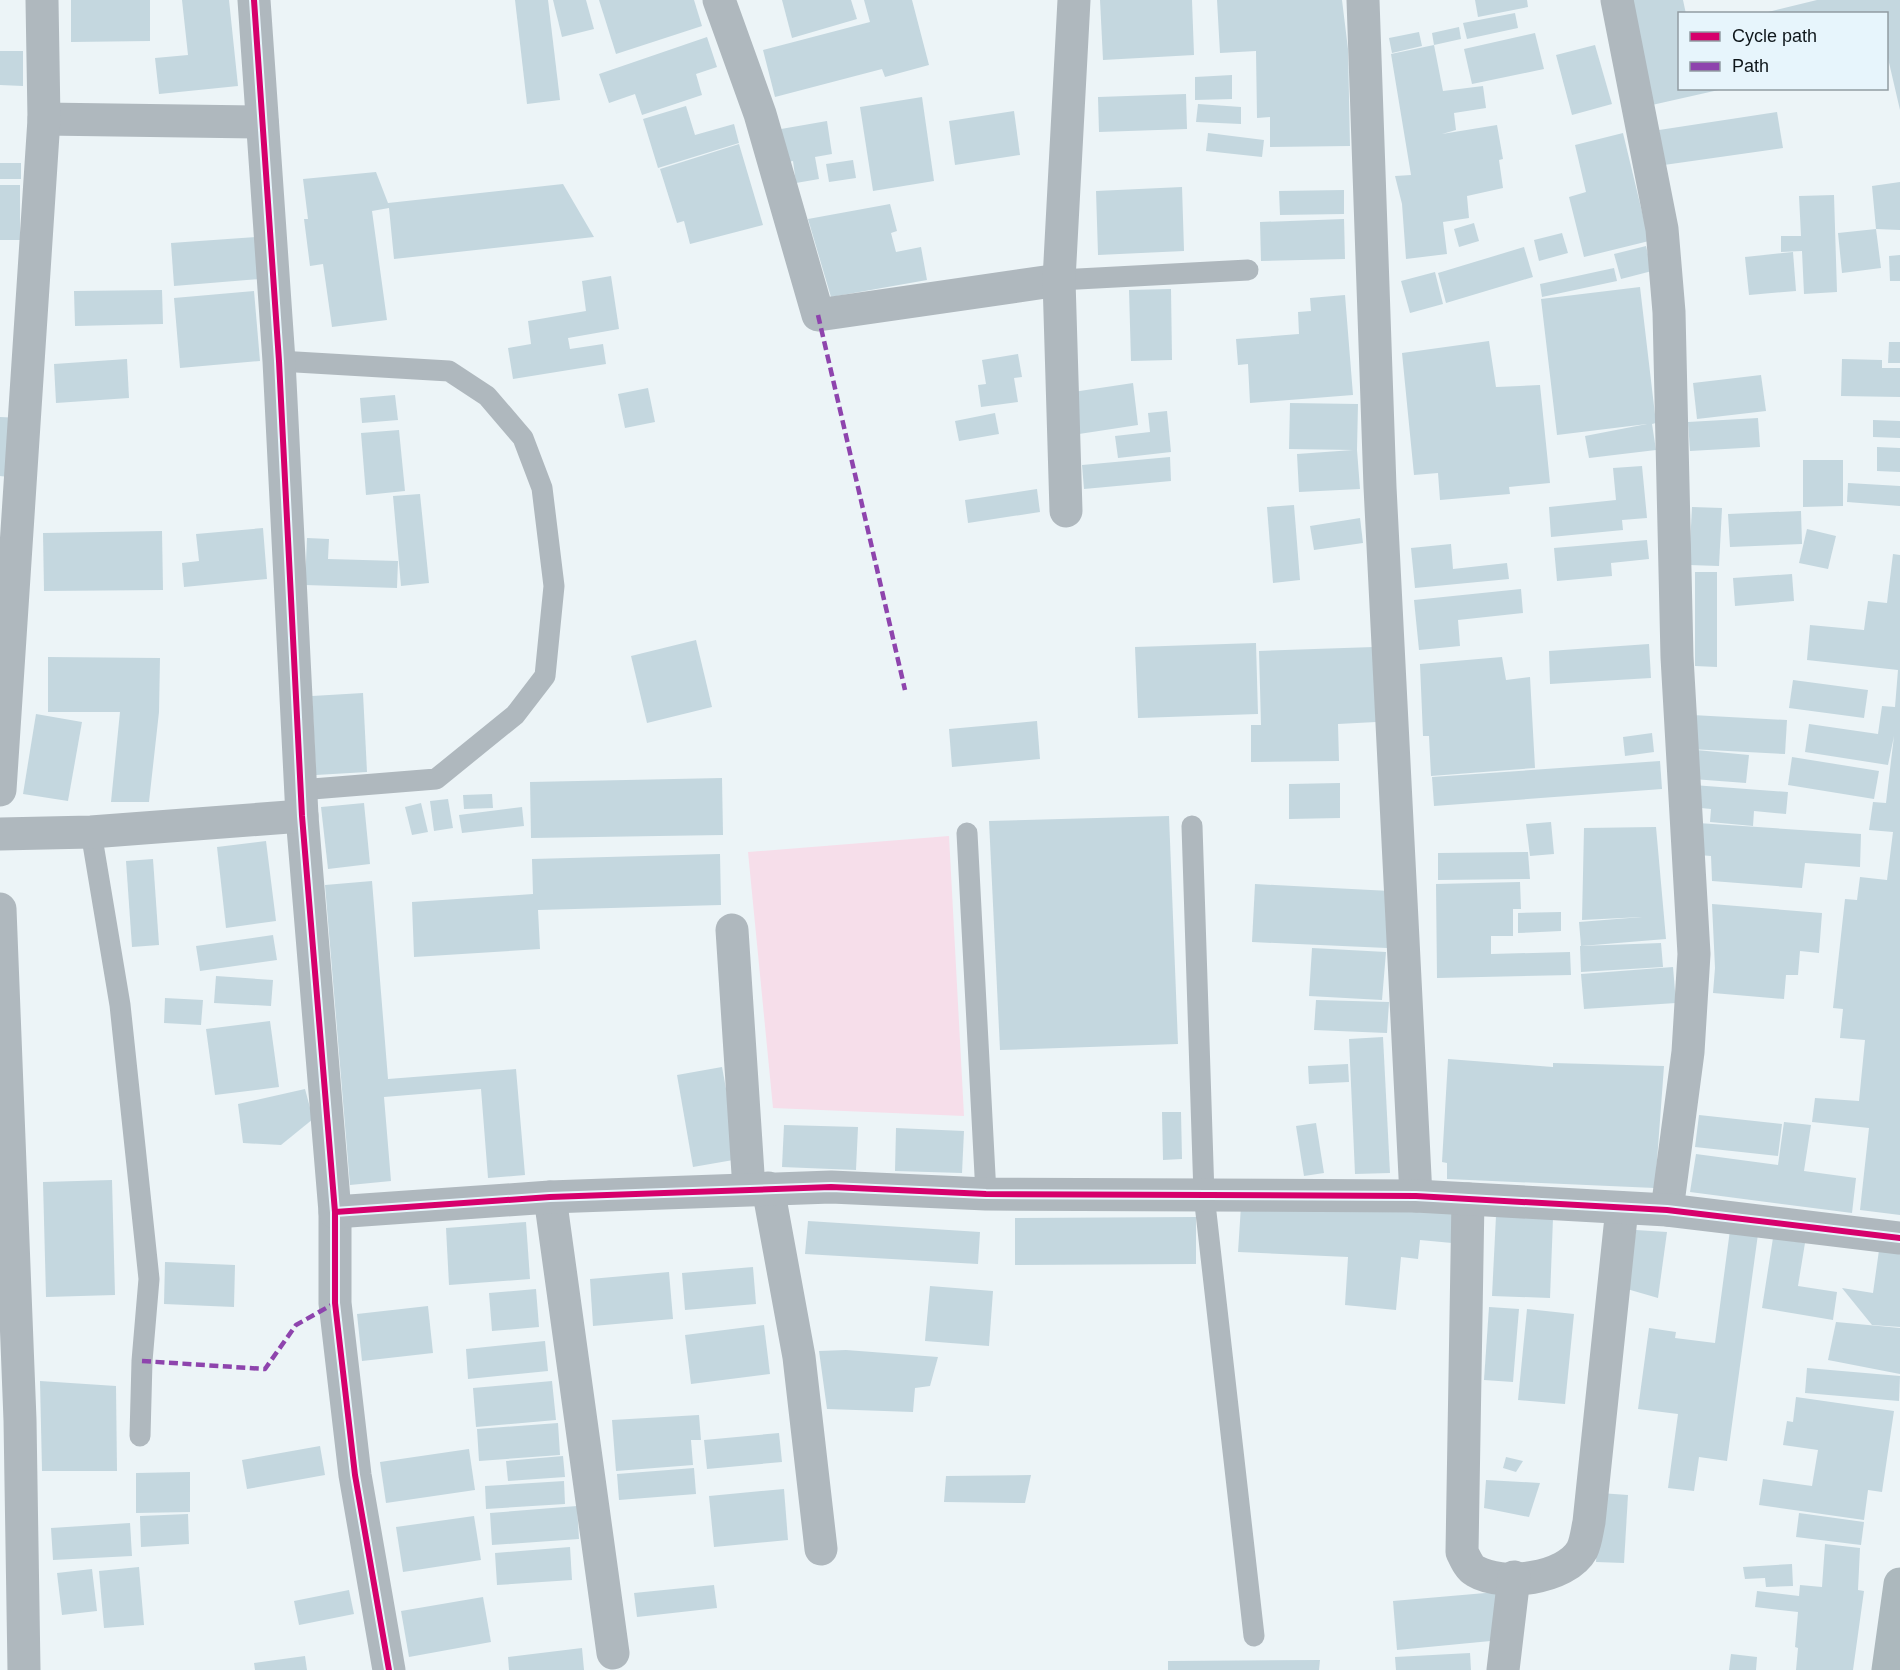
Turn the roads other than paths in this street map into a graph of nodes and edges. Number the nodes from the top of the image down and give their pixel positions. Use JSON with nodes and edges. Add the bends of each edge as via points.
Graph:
{"nodes":[{"id":1,"x":42,"y":0,"type":"edge"},
{"id":2,"x":254,"y":0,"type":"edge"},
{"id":3,"x":719,"y":0,"type":"edge"},
{"id":4,"x":1074,"y":0,"type":"edge"},
{"id":5,"x":1363,"y":0,"type":"edge"},
{"id":6,"x":1617,"y":0,"type":"edge"},
{"id":7,"x":44,"y":119,"type":"junction"},
{"id":8,"x":262,"y":122,"type":"junction"},
{"id":9,"x":1248,"y":270,"type":"dead end"},
{"id":10,"x":1059,"y":280,"type":"junction"},
{"id":11,"x":279,"y":361,"type":"junction"},
{"id":12,"x":1066,"y":511,"type":"dead end"},
{"id":13,"x":0,"y":790,"type":"edge"},
{"id":14,"x":301,"y":803,"type":"junction"},
{"id":15,"x":1192,"y":826,"type":"dead end"},
{"id":16,"x":91,"y":832,"type":"junction"},
{"id":17,"x":966,"y":833,"type":"dead end"},
{"id":18,"x":0,"y":834,"type":"edge"},
{"id":19,"x":0,"y":909,"type":"edge"},
{"id":20,"x":732,"y":930,"type":"dead end"},
{"id":21,"x":758,"y":1189,"type":"junction"},
{"id":22,"x":986,"y":1194,"type":"junction"},
{"id":23,"x":1204,"y":1195,"type":"junction"},
{"id":24,"x":1416,"y":1196,"type":"junction"},
{"id":25,"x":550,"y":1197,"type":"junction"},
{"id":26,"x":1468,"y":1199,"type":"junction"},
{"id":27,"x":1622,"y":1208,"type":"junction"},
{"id":28,"x":1667,"y":1210,"type":"junction"},
{"id":29,"x":335,"y":1212,"type":"junction"},
{"id":30,"x":1900,"y":1238,"type":"edge"},
{"id":31,"x":140,"y":1436,"type":"dead end"},
{"id":32,"x":821,"y":1550,"type":"dead end"},
{"id":33,"x":1514,"y":1577,"type":"junction"},
{"id":34,"x":1900,"y":1584,"type":"edge"},
{"id":35,"x":1254,"y":1636,"type":"dead end"},
{"id":36,"x":613,"y":1653,"type":"dead end"},
{"id":37,"x":1892,"y":1668,"type":"edge"},
{"id":38,"x":24,"y":1670,"type":"edge"},
{"id":39,"x":389,"y":1670,"type":"edge"},
{"id":40,"x":1503,"y":1670,"type":"edge"}],
"edges":[{"from":1,"to":7,"type":"street"},
{"from":2,"to":8,"type":"street"},
{"from":3,"to":10,"type":"street","via":[[760,114],[818,315]]},
{"from":4,"to":10,"type":"street"},
{"from":5,"to":24,"type":"street","via":[[1380,487]]},
{"from":6,"to":28,"type":"street","via":[[1662,229],[1669,312],[1677,657],[1694,954],[1688,1052]]},
{"from":7,"to":8,"type":"street"},
{"from":7,"to":13,"type":"street"},
{"from":8,"to":11,"type":"street"},
{"from":9,"to":10,"type":"lane"},
{"from":10,"to":12,"type":"street"},
{"from":11,"to":14,"type":"street"},
{"from":11,"to":14,"type":"lane","via":[[449,371],[487,396],[523,438],[542,488],[554,585],[545,676],[514,715],[436,779]]},
{"from":14,"to":16,"type":"street"},
{"from":14,"to":29,"type":"street"},
{"from":15,"to":23,"type":"lane"},
{"from":16,"to":18,"type":"street"},
{"from":16,"to":31,"type":"lane","via":[[120,1005],[149,1279]]},
{"from":17,"to":22,"type":"lane"},
{"from":19,"to":38,"type":"street","via":[[20,1420]]},
{"from":20,"to":21,"type":"street"},
{"from":21,"to":22,"type":"street","via":[[831,1187]]},
{"from":21,"to":25,"type":"street"},
{"from":21,"to":32,"type":"street","via":[[799,1356]]},
{"from":22,"to":23,"type":"street"},
{"from":23,"to":24,"type":"street"},
{"from":23,"to":35,"type":"lane"},
{"from":24,"to":26,"type":"street"},
{"from":25,"to":29,"type":"street"},
{"from":25,"to":36,"type":"street"},
{"from":26,"to":27,"type":"street"},
{"from":26,"to":33,"type":"street","via":[[1461,1552],[1473,1570],[1494,1577]]},
{"from":27,"to":28,"type":"street"},
{"from":27,"to":33,"type":"street","via":[[1584,1541],[1565,1567],[1540,1577]]},
{"from":28,"to":30,"type":"street"},
{"from":29,"to":39,"type":"street","via":[[335,1303],[356,1475]]},
{"from":33,"to":40,"type":"street"},
{"from":34,"to":37,"type":"street"}]}
